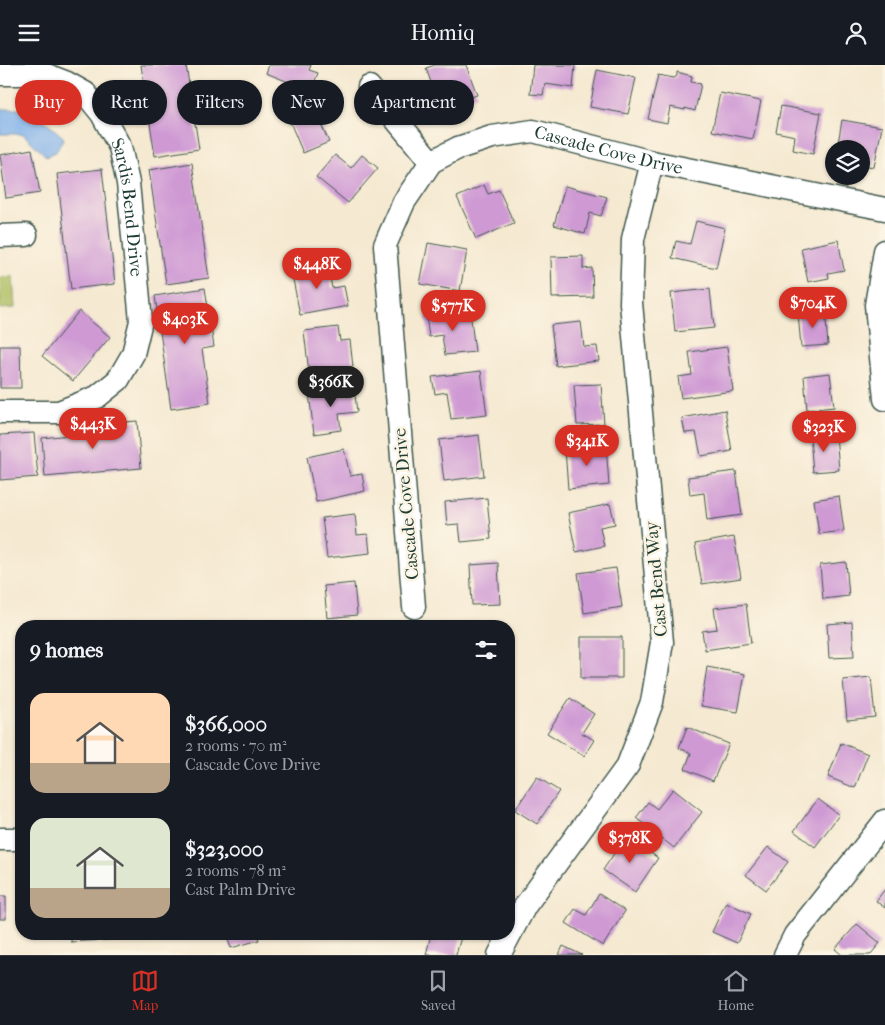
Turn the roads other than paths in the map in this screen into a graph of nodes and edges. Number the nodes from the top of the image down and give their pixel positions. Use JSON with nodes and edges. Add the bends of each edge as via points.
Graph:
{"nodes":[{"id":1,"x":0,"y":74,"type":"edge"},
{"id":2,"x":400,"y":125,"type":"edge"},
{"id":3,"x":652,"y":162,"type":"junction"},
{"id":4,"x":431,"y":163,"type":"junction"},
{"id":5,"x":885,"y":209,"type":"edge"},
{"id":6,"x":26,"y":235,"type":"dead end"},
{"id":7,"x":0,"y":236,"type":"edge"},
{"id":8,"x":885,"y":251,"type":"edge"},
{"id":9,"x":885,"y":399,"type":"edge"},
{"id":10,"x":0,"y":412,"type":"edge"},
{"id":11,"x":414,"y":607,"type":"dead end"},
{"id":12,"x":885,"y":821,"type":"edge"},
{"id":13,"x":0,"y":839,"type":"edge"},
{"id":14,"x":15,"y":839,"type":"edge"},
{"id":15,"x":517,"y":901,"type":"edge"},
{"id":16,"x":504,"y":940,"type":"edge"},
{"id":17,"x":499,"y":955,"type":"edge"},
{"id":18,"x":785,"y":955,"type":"edge"}],
"edges":[{"from":1,"to":10,"type":"street","name":"Sardis Bend Drive","via":[[44,74],[67,83],[85,93],[102,114],[120,147],[128,183],[141,321],[133,354],[118,379],[97,397],[59,412]]},
{"from":2,"to":4,"type":"street"},
{"from":3,"to":4,"type":"street","name":"Cascade Cove Drive","via":[[533,131],[492,137],[458,148]]},
{"from":3,"to":5,"type":"street","name":"Cascade Cove Drive"},
{"from":3,"to":15,"type":"street","name":"Cast Bend Way","via":[[633,239],[631,303],[662,642],[652,702],[628,765]]},
{"from":4,"to":11,"type":"street","name":"Cascade Cove Drive","via":[[404,201],[385,245]]},
{"from":6,"to":7,"type":"street"},
{"from":8,"to":9,"type":"street","via":[[876,305]]},
{"from":12,"to":18,"type":"street","via":[[795,935]]},
{"from":13,"to":14,"type":"street"},
{"from":16,"to":17,"type":"street","name":"Cast Bend Way"}]}
